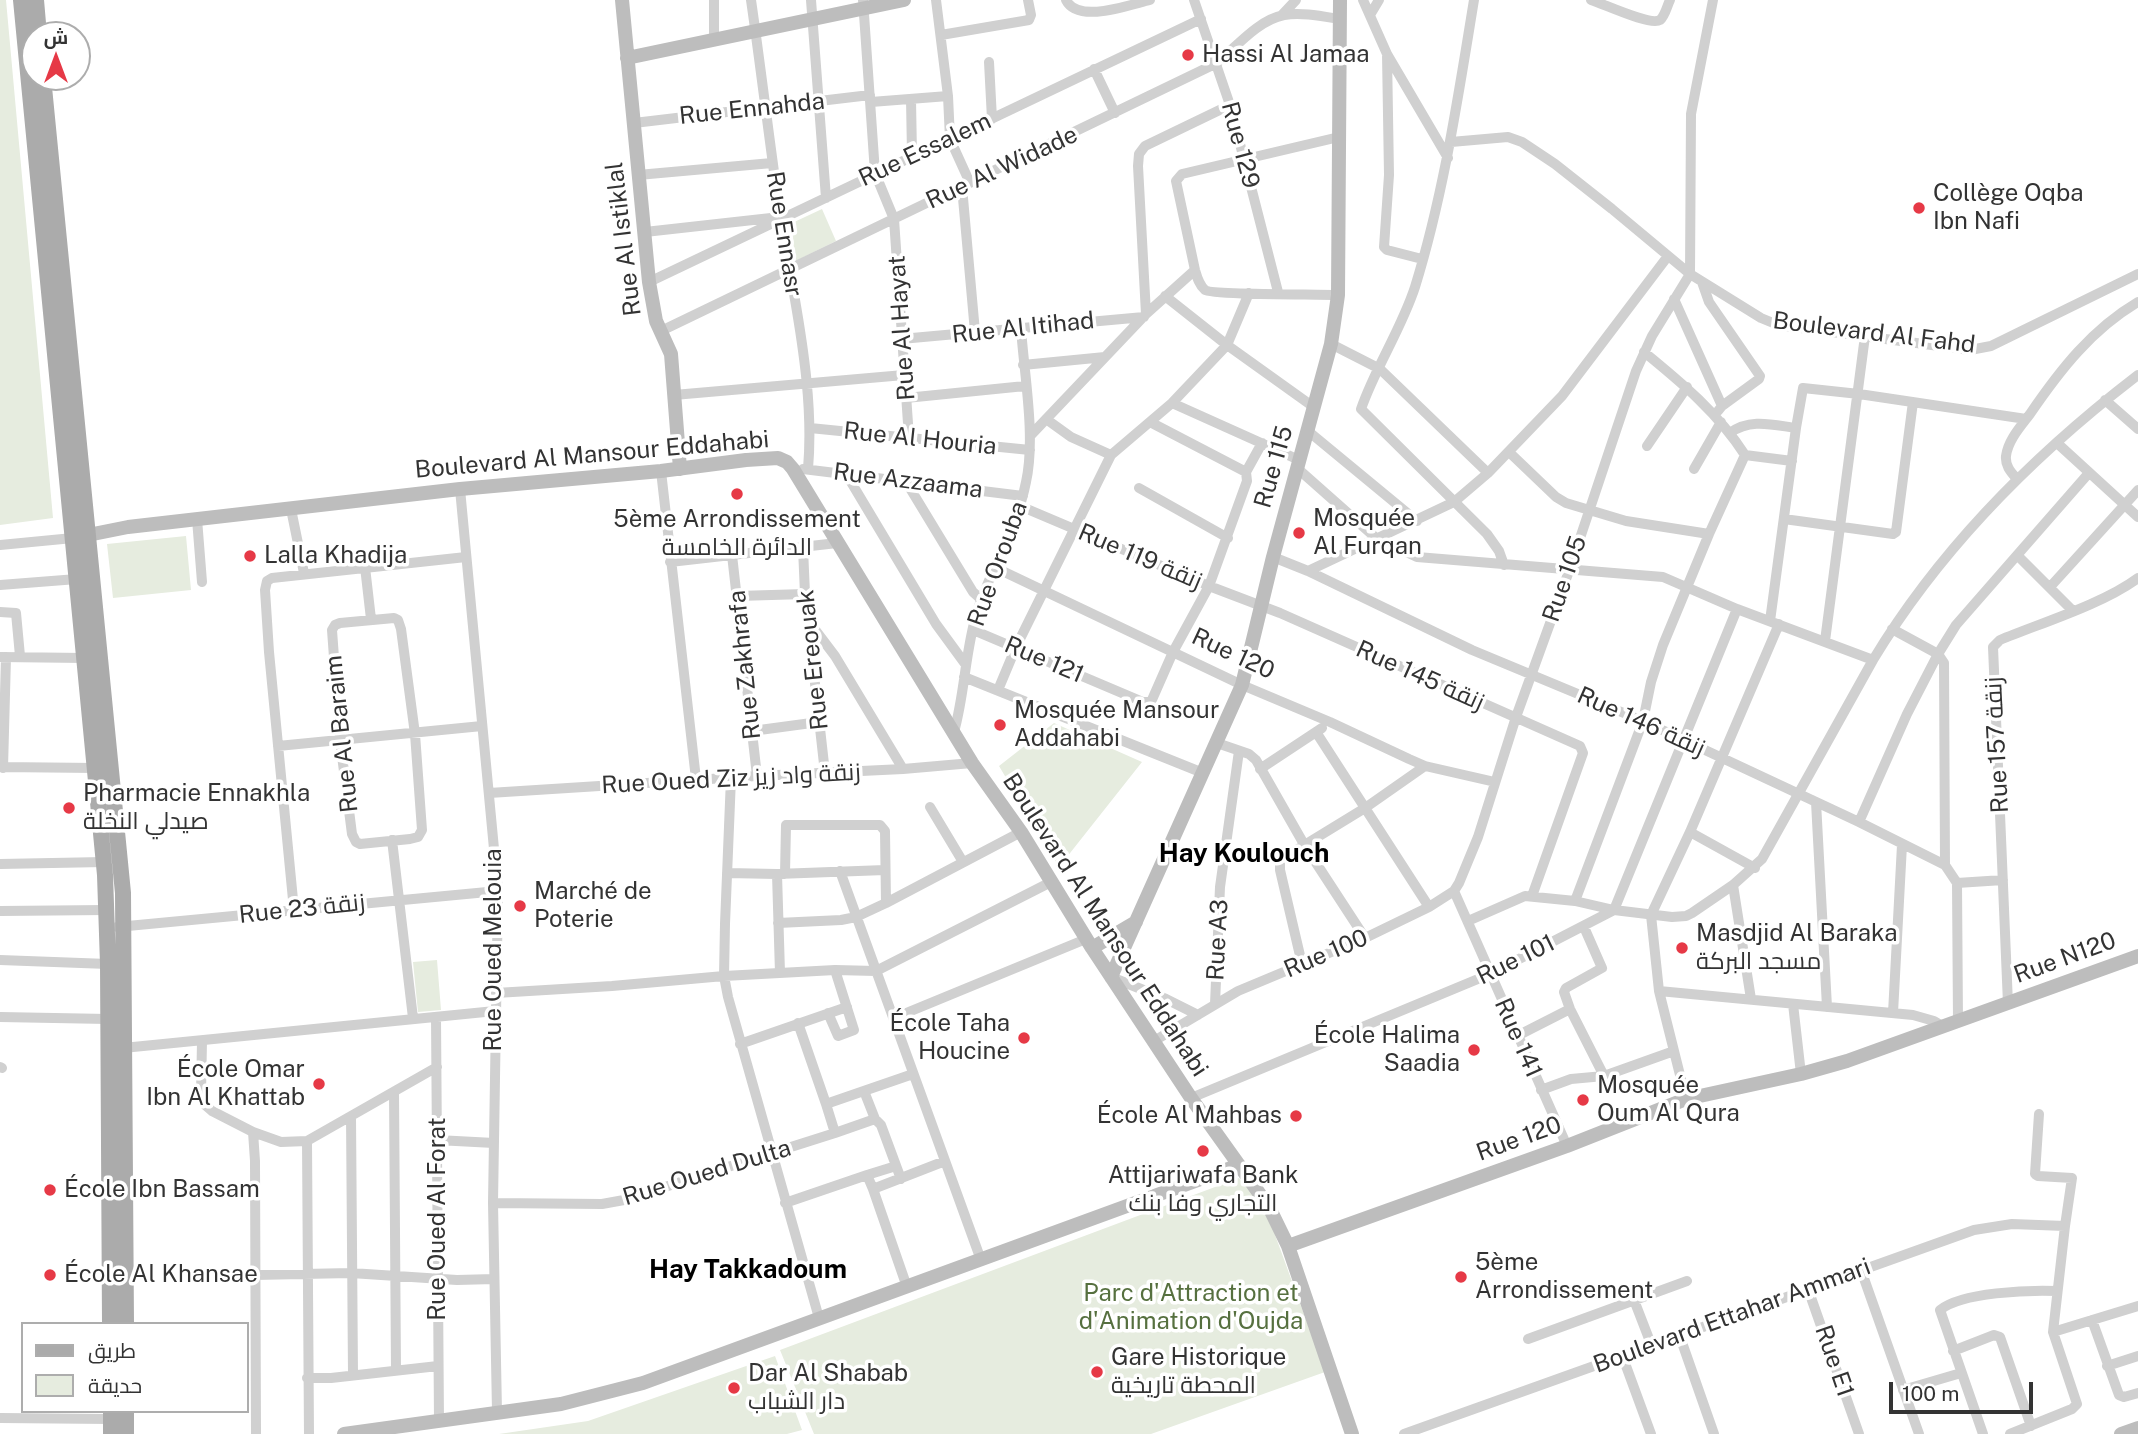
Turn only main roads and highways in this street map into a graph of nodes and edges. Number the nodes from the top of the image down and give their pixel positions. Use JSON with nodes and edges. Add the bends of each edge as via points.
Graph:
{"nodes":[{"id":1,"x":21,"y":0,"type":"edge"},
{"id":2,"x":36,"y":0,"type":"edge"},
{"id":3,"x":38,"y":21,"type":"edge"},
{"id":4,"x":43,"y":91,"type":"edge"},
{"id":5,"x":44,"y":160,"type":"junction"},
{"id":6,"x":81,"y":536,"type":"junction"},
{"id":7,"x":113,"y":921,"type":"junction"},
{"id":8,"x":110,"y":1322,"type":"edge"},
{"id":9,"x":126,"y":1322,"type":"edge"},
{"id":10,"x":126,"y":1413,"type":"edge"},
{"id":11,"x":126,"y":1434,"type":"edge"}],
"edges":[{"from":1,"to":5,"type":"main road"},
{"from":2,"to":3,"type":"main road"},
{"from":4,"to":5,"type":"main road"},
{"from":5,"to":6,"type":"main road"},
{"from":6,"to":7,"type":"main road","via":[[77,579]]},
{"from":6,"to":7,"type":"main road","via":[[123,892]]},
{"from":7,"to":8,"type":"main road","via":[[108,964]]},
{"from":7,"to":9,"type":"main road","via":[[123,1048]]},
{"from":10,"to":11,"type":"main road"}]}
